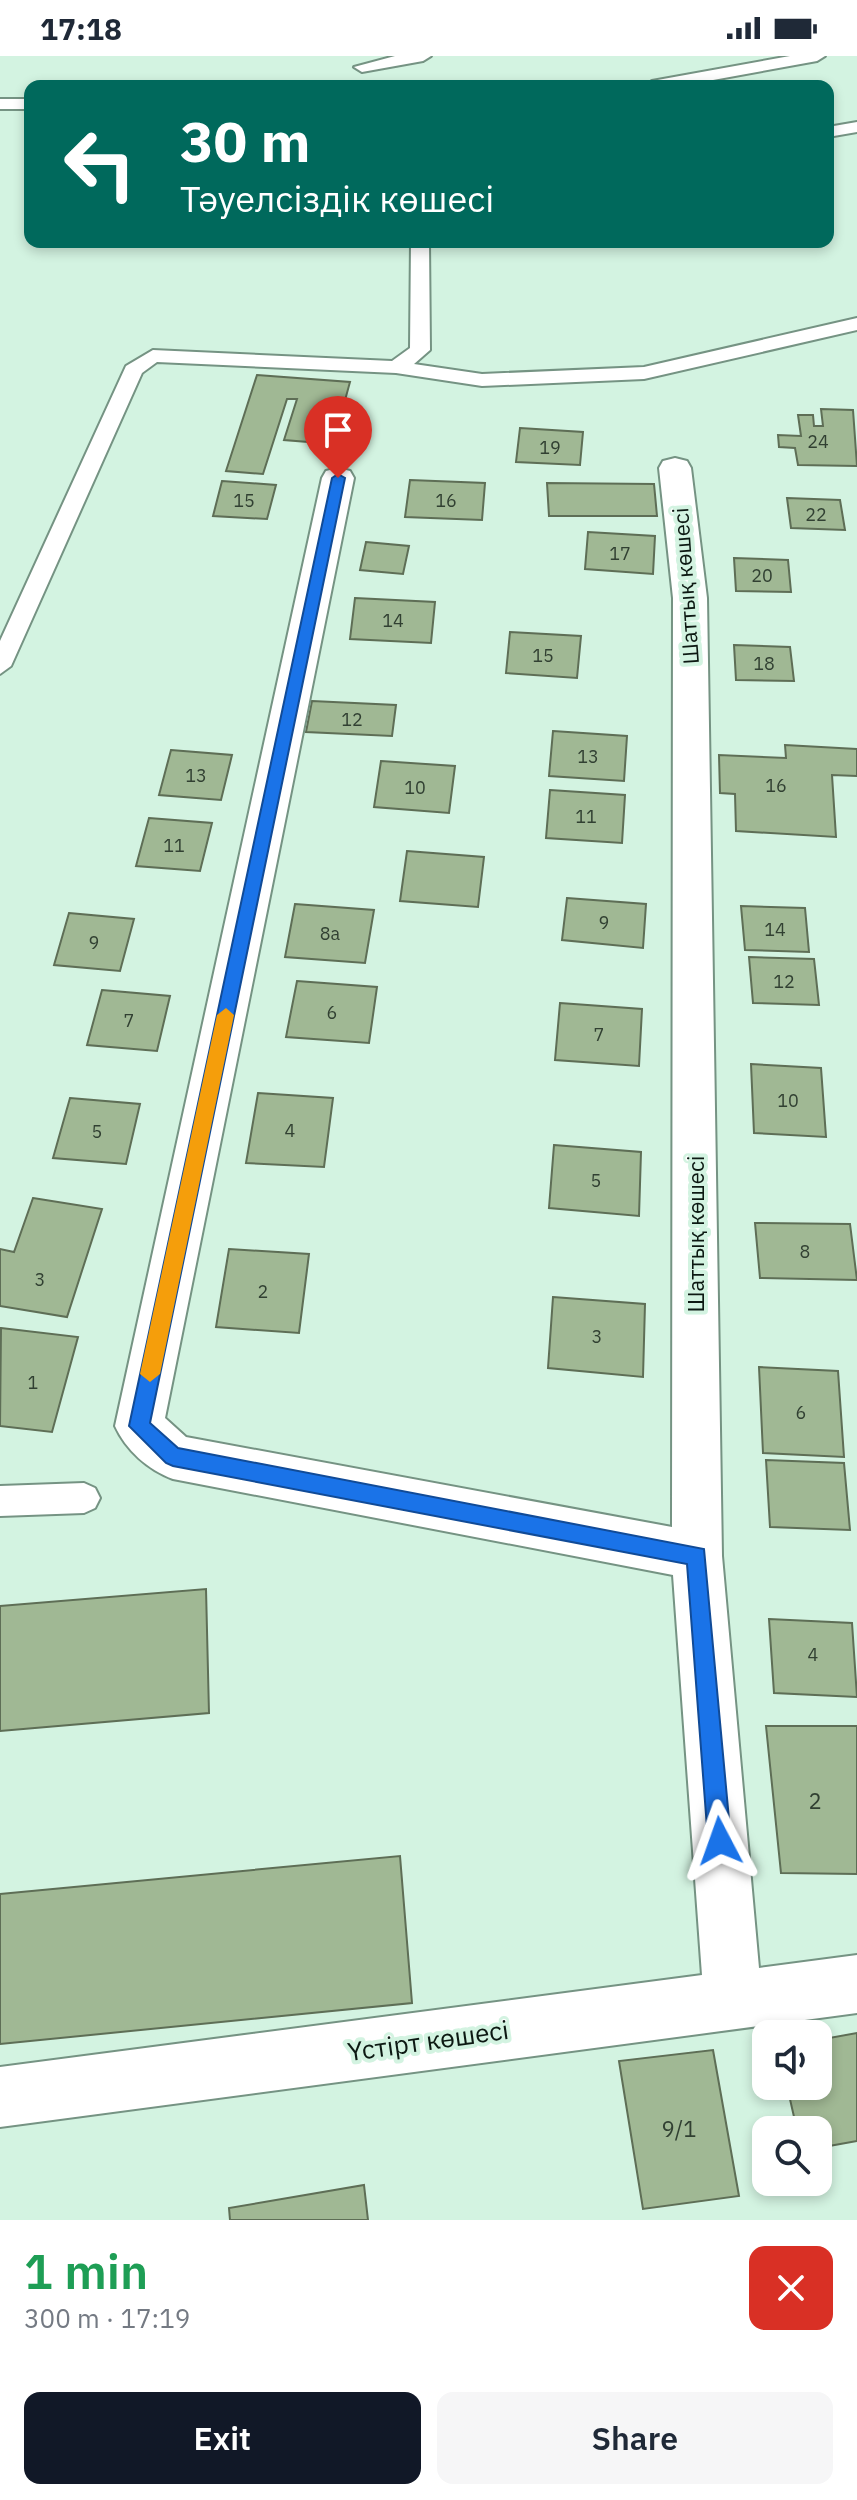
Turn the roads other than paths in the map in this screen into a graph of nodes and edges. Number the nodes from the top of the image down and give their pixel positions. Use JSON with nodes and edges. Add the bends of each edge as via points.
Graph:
{"nodes":[{"id":1,"x":423,"y":56,"type":"edge"},
{"id":2,"x":817,"y":56,"type":"edge"},
{"id":3,"x":357,"y":62,"type":"edge"},
{"id":4,"x":370,"y":80,"type":"edge"},
{"id":5,"x":685,"y":80,"type":"edge"},
{"id":6,"x":0,"y":104,"type":"edge"},
{"id":7,"x":24,"y":104,"type":"edge"},
{"id":8,"x":857,"y":127,"type":"edge"},
{"id":9,"x":834,"y":131,"type":"edge"},
{"id":10,"x":420,"y":248,"type":"edge"},
{"id":11,"x":857,"y":324,"type":"edge"},
{"id":12,"x":396,"y":367,"type":"junction"},
{"id":13,"x":675,"y":468,"type":"dead end"},
{"id":14,"x":338,"y":478,"type":"dead end"},
{"id":15,"x":0,"y":666,"type":"edge"},
{"id":16,"x":84,"y":1498,"type":"dead end"},
{"id":17,"x":0,"y":1501,"type":"edge"},
{"id":18,"x":697,"y":1556,"type":"junction"},
{"id":19,"x":857,"y":1984,"type":"edge"},
{"id":20,"x":733,"y":2000,"type":"junction"},
{"id":21,"x":0,"y":2097,"type":"edge"}],
"edges":[{"from":1,"to":3,"type":"lane"},
{"from":2,"to":5,"type":"lane"},
{"from":3,"to":4,"type":"lane"},
{"from":6,"to":7,"type":"lane"},
{"from":8,"to":9,"type":"lane"},
{"from":10,"to":12,"type":"lane","via":[[420,350]]},
{"from":11,"to":12,"type":"lane","via":[[644,373],[482,380]]},
{"from":12,"to":15,"type":"lane","via":[[153,356],[133,370]]},
{"from":13,"to":18,"type":"street","name":"Шаттық көшесі","via":[[690,598]]},
{"from":14,"to":18,"type":"street","via":[[139,1426],[173,1457]]},
{"from":16,"to":17,"type":"lane"},
{"from":18,"to":20,"type":"street","name":"Шаттық көшесі"},
{"from":19,"to":20,"type":"street","name":"Үстірт көшесі"},
{"from":20,"to":21,"type":"street","name":"Үстірт көшесі"}]}
